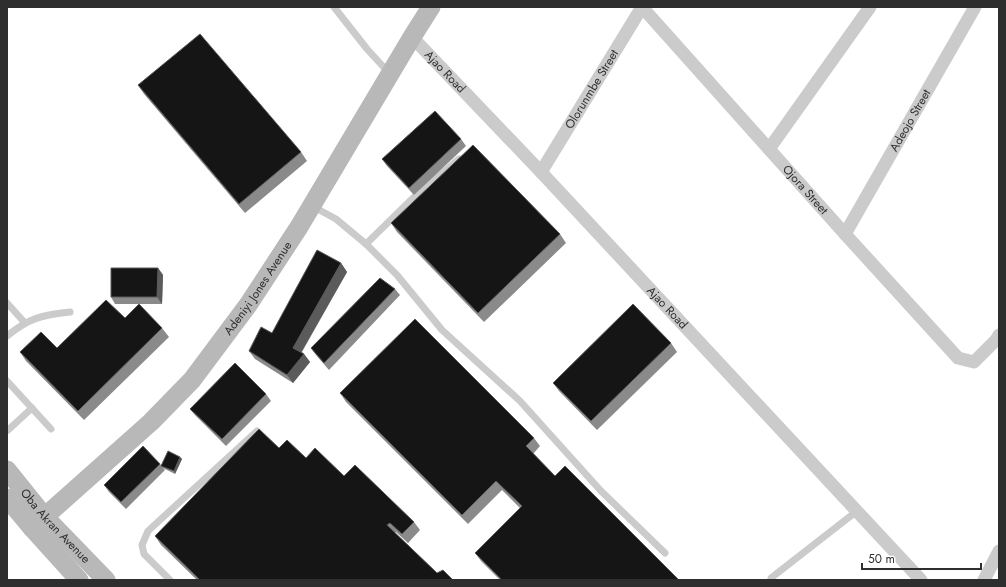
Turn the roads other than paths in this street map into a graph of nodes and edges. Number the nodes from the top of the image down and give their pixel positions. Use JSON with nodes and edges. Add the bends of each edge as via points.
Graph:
{"nodes":[{"id":1,"x":334,"y":7,"type":"edge"},
{"id":2,"x":431,"y":7,"type":"edge"},
{"id":3,"x":642,"y":7,"type":"edge"},
{"id":4,"x":870,"y":7,"type":"edge"},
{"id":5,"x":975,"y":7,"type":"edge"},
{"id":6,"x":412,"y":37,"type":"junction"},
{"id":7,"x":390,"y":74,"type":"junction"},
{"id":8,"x":769,"y":149,"type":"junction"},
{"id":9,"x":463,"y":156,"type":"edge"},
{"id":10,"x":541,"y":172,"type":"junction"},
{"id":11,"x":312,"y":206,"type":"junction"},
{"id":12,"x":845,"y":234,"type":"junction"},
{"id":13,"x":366,"y":244,"type":"junction"},
{"id":14,"x":7,"y":303,"type":"edge"},
{"id":15,"x":70,"y":312,"type":"dead end"},
{"id":16,"x":25,"y":323,"type":"junction"},
{"id":17,"x":999,"y":335,"type":"edge"},
{"id":18,"x":7,"y":336,"type":"edge"},
{"id":19,"x":7,"y":381,"type":"edge"},
{"id":20,"x":32,"y":408,"type":"junction"},
{"id":21,"x":51,"y":429,"type":"dead end"},
{"id":22,"x":7,"y":431,"type":"edge"},
{"id":23,"x":257,"y":431,"type":"edge"},
{"id":24,"x":7,"y":470,"type":"edge"},
{"id":25,"x":7,"y":498,"type":"edge"},
{"id":26,"x":857,"y":511,"type":"junction"},
{"id":27,"x":38,"y":522,"type":"junction"},
{"id":28,"x":999,"y":551,"type":"edge"},
{"id":29,"x":665,"y":553,"type":"dead end"},
{"id":30,"x":79,"y":580,"type":"edge"},
{"id":31,"x":106,"y":580,"type":"edge"},
{"id":32,"x":170,"y":580,"type":"edge"},
{"id":33,"x":771,"y":580,"type":"edge"},
{"id":34,"x":921,"y":580,"type":"edge"},
{"id":35,"x":984,"y":580,"type":"edge"}],
"edges":[{"from":1,"to":7,"type":"lane"},
{"from":2,"to":6,"type":"street","name":"Adeniyi Jones Avenue"},
{"from":3,"to":8,"type":"street","name":"Ojora Street"},
{"from":3,"to":10,"type":"street","name":"Olorunmbe Street"},
{"from":4,"to":8,"type":"street"},
{"from":5,"to":12,"type":"street","name":"Adeojo Street"},
{"from":6,"to":7,"type":"street","name":"Adeniyi Jones Avenue"},
{"from":6,"to":10,"type":"street","name":"Ajao Road"},
{"from":7,"to":11,"type":"street","name":"Adeniyi Jones Avenue"},
{"from":8,"to":12,"type":"street","name":"Ojora Street"},
{"from":9,"to":13,"type":"lane","via":[[412,199]]},
{"from":10,"to":26,"type":"street","name":"Ajao Road"},
{"from":11,"to":13,"type":"lane","via":[[336,219]]},
{"from":11,"to":27,"type":"street","name":"Adeniyi Jones Avenue","via":[[248,305],[192,380],[151,422]]},
{"from":12,"to":17,"type":"street","name":"Ojora Street","via":[[958,358],[974,362]]},
{"from":13,"to":29,"type":"lane","via":[[397,275],[442,330],[520,401],[601,491]]},
{"from":14,"to":16,"type":"lane"},
{"from":15,"to":16,"type":"lane","via":[[48,314]]},
{"from":16,"to":18,"type":"lane"},
{"from":19,"to":20,"type":"lane"},
{"from":20,"to":21,"type":"lane"},
{"from":20,"to":22,"type":"lane"},
{"from":23,"to":32,"type":"lane","via":[[148,531],[142,545],[144,554]]},
{"from":24,"to":27,"type":"street","name":"Oba Akran Avenue"},
{"from":25,"to":27,"type":"street","name":"Oba Akran Avenue"},
{"from":26,"to":33,"type":"lane"},
{"from":26,"to":34,"type":"street","name":"Ajao Road"},
{"from":27,"to":30,"type":"street","name":"Oba Akran Avenue"},
{"from":27,"to":31,"type":"street","name":"Oba Akran Avenue"},
{"from":28,"to":35,"type":"street"}]}
